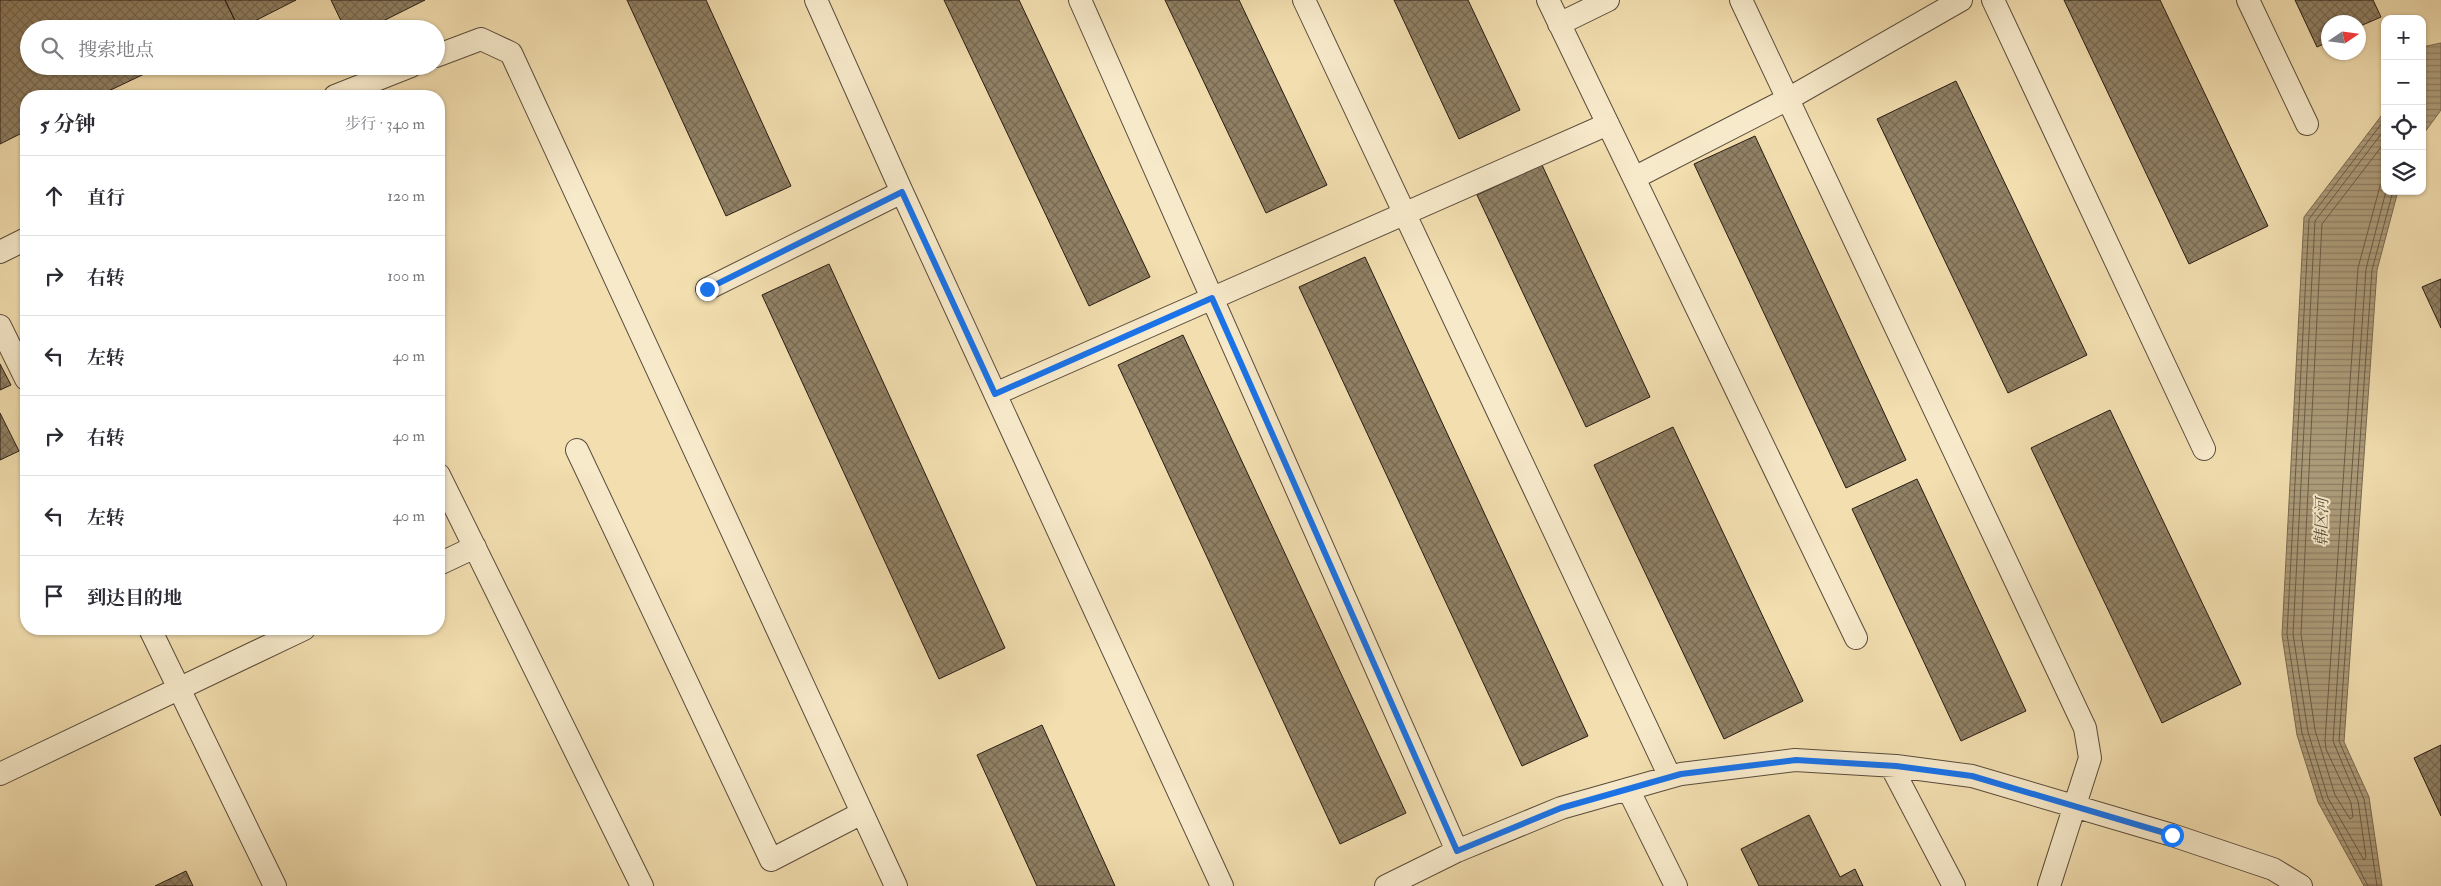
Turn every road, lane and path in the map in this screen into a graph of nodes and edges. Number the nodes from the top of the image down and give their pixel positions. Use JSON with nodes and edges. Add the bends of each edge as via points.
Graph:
{"nodes":[{"id":1,"x":816,"y":0,"type":"edge"},
{"id":2,"x":1080,"y":0,"type":"edge"},
{"id":3,"x":1304,"y":0,"type":"edge"},
{"id":4,"x":1548,"y":0,"type":"edge"},
{"id":5,"x":1608,"y":0,"type":"edge"},
{"id":6,"x":1741,"y":0,"type":"edge"},
{"id":7,"x":1961,"y":0,"type":"edge"},
{"id":8,"x":1993,"y":0,"type":"edge"},
{"id":9,"x":2248,"y":0,"type":"edge"},
{"id":10,"x":1559,"y":24,"type":"junction"},
{"id":11,"x":445,"y":53,"type":"edge"},
{"id":12,"x":388,"y":75,"type":"edge"},
{"id":13,"x":350,"y":90,"type":"edge"},
{"id":14,"x":1788,"y":99,"type":"junction"},
{"id":15,"x":1608,"y":124,"type":"junction"},
{"id":16,"x":2307,"y":124,"type":"dead end"},
{"id":17,"x":1634,"y":178,"type":"junction"},
{"id":18,"x":902,"y":192,"type":"junction"},
{"id":19,"x":1405,"y":214,"type":"junction"},
{"id":20,"x":20,"y":242,"type":"edge"},
{"id":21,"x":0,"y":252,"type":"edge"},
{"id":22,"x":707,"y":289,"type":"dead end"},
{"id":23,"x":1212,"y":298,"type":"junction"},
{"id":24,"x":0,"y":326,"type":"edge"},
{"id":25,"x":20,"y":367,"type":"edge"},
{"id":26,"x":995,"y":394,"type":"junction"},
{"id":27,"x":2204,"y":449,"type":"dead end"},
{"id":28,"x":578,"y":450,"type":"dead end"},
{"id":29,"x":445,"y":488,"type":"edge"},
{"id":30,"x":475,"y":547,"type":"junction"},
{"id":31,"x":445,"y":561,"type":"edge"},
{"id":32,"x":153,"y":635,"type":"edge"},
{"id":33,"x":291,"y":635,"type":"edge"},
{"id":34,"x":1856,"y":638,"type":"dead end"},
{"id":35,"x":179,"y":688,"type":"junction"},
{"id":36,"x":1891,"y":766,"type":"junction"},
{"id":37,"x":0,"y":774,"type":"edge"},
{"id":38,"x":1670,"y":777,"type":"junction"},
{"id":39,"x":1628,"y":789,"type":"junction"},
{"id":40,"x":2075,"y":806,"type":"junction"},
{"id":41,"x":862,"y":813,"type":"junction"},
{"id":42,"x":1457,"y":851,"type":"junction"},
{"id":43,"x":275,"y":886,"type":"edge"},
{"id":44,"x":642,"y":886,"type":"edge"},
{"id":45,"x":896,"y":886,"type":"edge"},
{"id":46,"x":1222,"y":886,"type":"edge"},
{"id":47,"x":1386,"y":886,"type":"edge"},
{"id":48,"x":1676,"y":886,"type":"edge"},
{"id":49,"x":1954,"y":886,"type":"edge"},
{"id":50,"x":2049,"y":886,"type":"edge"},
{"id":51,"x":2302,"y":886,"type":"edge"}],
"edges":[{"from":1,"to":18,"type":"lane"},
{"from":2,"to":23,"type":"lane"},
{"from":3,"to":19,"type":"lane"},
{"from":4,"to":10,"type":"lane"},
{"from":5,"to":10,"type":"lane"},
{"from":6,"to":14,"type":"lane"},
{"from":7,"to":14,"type":"lane"},
{"from":8,"to":27,"type":"lane"},
{"from":9,"to":16,"type":"lane"},
{"from":10,"to":15,"type":"lane"},
{"from":11,"to":41,"type":"lane","via":[[481,39],[511,54]]},
{"from":12,"to":13,"type":"lane"},
{"from":14,"to":17,"type":"lane"},
{"from":14,"to":40,"type":"lane","via":[[2085,728],[2090,758]]},
{"from":15,"to":17,"type":"lane"},
{"from":15,"to":19,"type":"lane"},
{"from":17,"to":34,"type":"lane"},
{"from":18,"to":22,"type":"lane"},
{"from":18,"to":26,"type":"lane"},
{"from":19,"to":23,"type":"lane"},
{"from":19,"to":38,"type":"lane"},
{"from":20,"to":21,"type":"lane"},
{"from":23,"to":26,"type":"lane"},
{"from":23,"to":42,"type":"lane"},
{"from":24,"to":25,"type":"lane"},
{"from":26,"to":46,"type":"lane"},
{"from":28,"to":41,"type":"lane","via":[[771,860]]},
{"from":29,"to":30,"type":"lane"},
{"from":30,"to":31,"type":"lane"},
{"from":30,"to":44,"type":"lane"},
{"from":32,"to":35,"type":"lane"},
{"from":33,"to":35,"type":"lane"},
{"from":35,"to":37,"type":"lane"},
{"from":35,"to":43,"type":"lane"},
{"from":36,"to":38,"type":"lane","via":[[1796,760]]},
{"from":36,"to":40,"type":"lane","via":[[1972,776]]},
{"from":36,"to":49,"type":"lane"},
{"from":38,"to":39,"type":"lane"},
{"from":39,"to":42,"type":"lane","via":[[1561,808]]},
{"from":39,"to":48,"type":"lane"},
{"from":40,"to":50,"type":"lane"},
{"from":40,"to":51,"type":"lane","via":[[2273,868]]},
{"from":41,"to":45,"type":"lane"},
{"from":42,"to":47,"type":"lane"}]}
